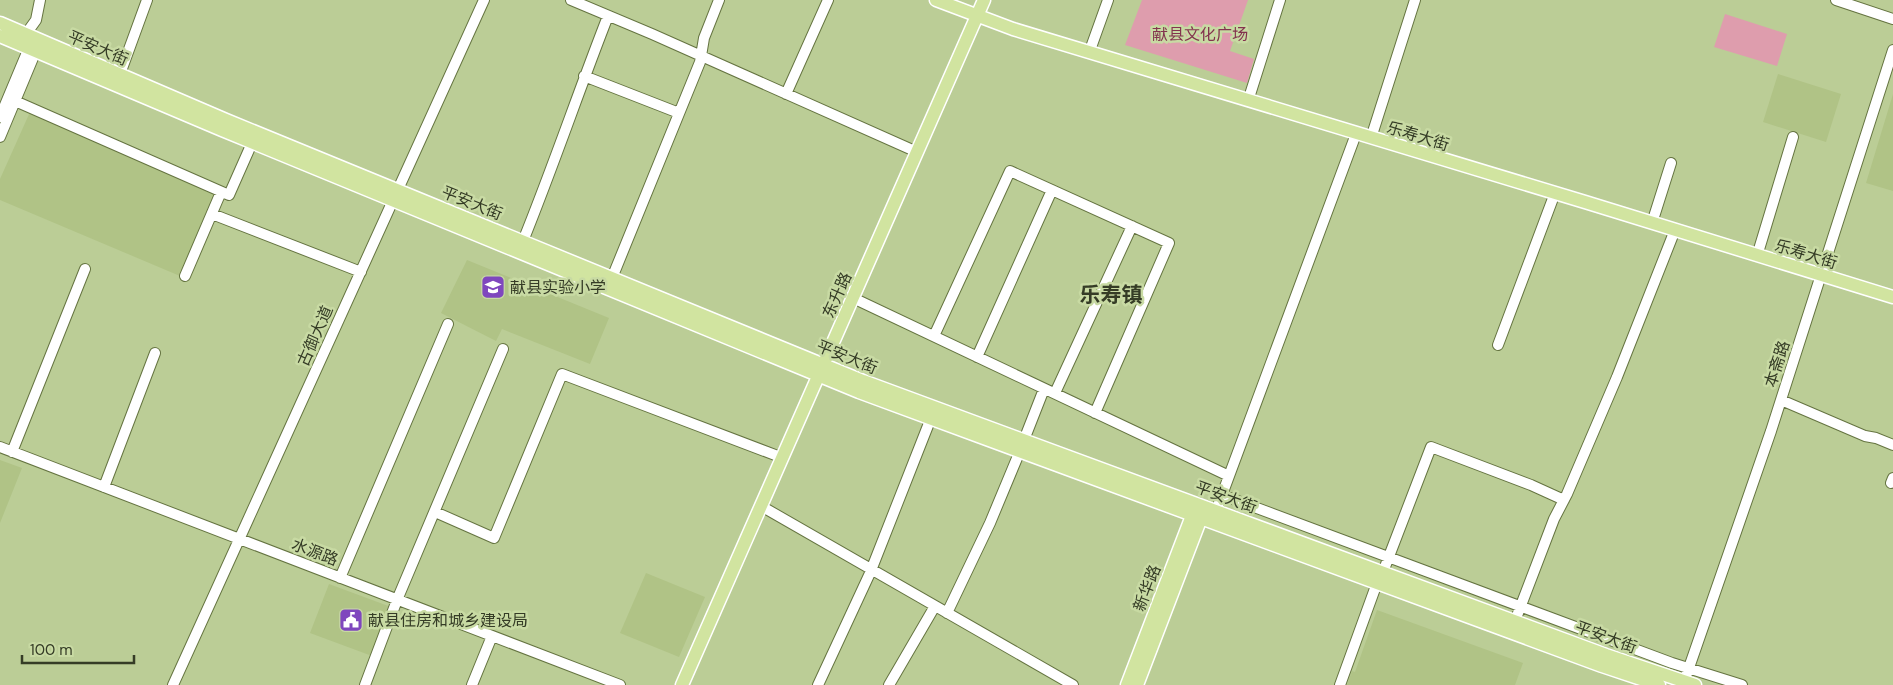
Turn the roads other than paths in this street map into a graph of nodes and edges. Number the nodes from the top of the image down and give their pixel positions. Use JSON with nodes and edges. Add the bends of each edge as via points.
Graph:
{"nodes":[{"id":1,"x":40,"y":0,"type":"edge"},
{"id":2,"x":146,"y":0,"type":"edge"},
{"id":3,"x":484,"y":0,"type":"edge"},
{"id":4,"x":571,"y":0,"type":"edge"},
{"id":5,"x":719,"y":0,"type":"edge"},
{"id":6,"x":828,"y":0,"type":"edge"},
{"id":7,"x":936,"y":0,"type":"edge"},
{"id":8,"x":984,"y":0,"type":"edge"},
{"id":9,"x":1108,"y":0,"type":"edge"},
{"id":10,"x":1280,"y":0,"type":"edge"},
{"id":11,"x":1415,"y":0,"type":"edge"},
{"id":12,"x":1836,"y":0,"type":"edge"},
{"id":13,"x":608,"y":16,"type":"junction"},
{"id":14,"x":977,"y":16,"type":"junction"},
{"id":15,"x":1893,"y":19,"type":"edge"},
{"id":16,"x":0,"y":23,"type":"edge"},
{"id":17,"x":0,"y":36,"type":"edge"},
{"id":18,"x":33,"y":42,"type":"junction"},
{"id":19,"x":1893,"y":50,"type":"edge"},
{"id":20,"x":1089,"y":53,"type":"junction"},
{"id":21,"x":701,"y":56,"type":"junction"},
{"id":22,"x":120,"y":74,"type":"junction"},
{"id":23,"x":584,"y":76,"type":"junction"},
{"id":24,"x":786,"y":94,"type":"junction"},
{"id":25,"x":15,"y":101,"type":"junction"},
{"id":26,"x":1248,"y":101,"type":"junction"},
{"id":27,"x":679,"y":113,"type":"junction"},
{"id":28,"x":0,"y":117,"type":"edge"},
{"id":29,"x":1356,"y":134,"type":"junction"},
{"id":30,"x":0,"y":137,"type":"edge"},
{"id":31,"x":1793,"y":137,"type":"dead end"},
{"id":32,"x":1371,"y":138,"type":"junction"},
{"id":33,"x":252,"y":143,"type":"junction"},
{"id":34,"x":917,"y":152,"type":"junction"},
{"id":35,"x":1671,"y":163,"type":"dead end"},
{"id":36,"x":1052,"y":190,"type":"junction"},
{"id":37,"x":221,"y":192,"type":"junction"},
{"id":38,"x":1555,"y":193,"type":"junction"},
{"id":39,"x":395,"y":196,"type":"junction"},
{"id":40,"x":212,"y":214,"type":"junction"},
{"id":41,"x":1652,"y":223,"type":"junction"},
{"id":42,"x":1132,"y":226,"type":"junction"},
{"id":43,"x":1675,"y":230,"type":"junction"},
{"id":44,"x":523,"y":241,"type":"junction"},
{"id":45,"x":1757,"y":256,"type":"junction"},
{"id":46,"x":85,"y":269,"type":"dead end"},
{"id":47,"x":361,"y":272,"type":"junction"},
{"id":48,"x":185,"y":276,"type":"dead end"},
{"id":49,"x":1821,"y":276,"type":"junction"},
{"id":50,"x":612,"y":278,"type":"junction"},
{"id":51,"x":1893,"y":297,"type":"edge"},
{"id":52,"x":853,"y":298,"type":"junction"},
{"id":53,"x":448,"y":324,"type":"dead end"},
{"id":54,"x":934,"y":336,"type":"junction"},
{"id":55,"x":1498,"y":345,"type":"dead end"},
{"id":56,"x":503,"y":349,"type":"dead end"},
{"id":57,"x":155,"y":353,"type":"dead end"},
{"id":58,"x":977,"y":357,"type":"junction"},
{"id":59,"x":821,"y":370,"type":"junction"},
{"id":60,"x":1044,"y":388,"type":"junction"},
{"id":61,"x":1055,"y":393,"type":"junction"},
{"id":62,"x":1781,"y":400,"type":"junction"},
{"id":63,"x":1095,"y":412,"type":"junction"},
{"id":64,"x":931,"y":418,"type":"junction"},
{"id":65,"x":1022,"y":445,"type":"junction"},
{"id":66,"x":1893,"y":445,"type":"edge"},
{"id":67,"x":0,"y":447,"type":"edge"},
{"id":68,"x":12,"y":452,"type":"junction"},
{"id":69,"x":782,"y":458,"type":"junction"},
{"id":70,"x":1229,"y":476,"type":"junction"},
{"id":71,"x":104,"y":487,"type":"junction"},
{"id":72,"x":1222,"y":495,"type":"junction"},
{"id":73,"x":1564,"y":500,"type":"junction"},
{"id":74,"x":761,"y":506,"type":"junction"},
{"id":75,"x":1202,"y":511,"type":"junction"},
{"id":76,"x":435,"y":512,"type":"junction"},
{"id":77,"x":240,"y":539,"type":"junction"},
{"id":78,"x":1389,"y":557,"type":"junction"},
{"id":79,"x":871,"y":569,"type":"junction"},
{"id":80,"x":1380,"y":577,"type":"junction"},
{"id":81,"x":340,"y":578,"type":"junction"},
{"id":82,"x":397,"y":600,"type":"junction"},
{"id":83,"x":935,"y":606,"type":"junction"},
{"id":84,"x":1520,"y":606,"type":"junction"},
{"id":85,"x":947,"y":612,"type":"junction"},
{"id":86,"x":1515,"y":621,"type":"junction"},
{"id":87,"x":492,"y":636,"type":"junction"},
{"id":88,"x":1689,"y":668,"type":"junction"},
{"id":89,"x":1688,"y":684,"type":"edge"},
{"id":90,"x":173,"y":685,"type":"edge"},
{"id":91,"x":365,"y":685,"type":"edge"},
{"id":92,"x":472,"y":685,"type":"edge"},
{"id":93,"x":620,"y":685,"type":"edge"},
{"id":94,"x":682,"y":685,"type":"edge"},
{"id":95,"x":818,"y":685,"type":"edge"},
{"id":96,"x":889,"y":685,"type":"edge"},
{"id":97,"x":1073,"y":685,"type":"edge"},
{"id":98,"x":1127,"y":685,"type":"edge"},
{"id":99,"x":1137,"y":685,"type":"edge"},
{"id":100,"x":1340,"y":685,"type":"edge"},
{"id":101,"x":1659,"y":685,"type":"edge"},
{"id":102,"x":1742,"y":685,"type":"edge"}],
"edges":[{"from":1,"to":18,"type":"street"},
{"from":2,"to":22,"type":"street"},
{"from":3,"to":39,"type":"street","name":"古御大道"},
{"from":4,"to":13,"type":"street"},
{"from":5,"to":21,"type":"street","via":[[704,38]]},
{"from":6,"to":24,"type":"street"},
{"from":7,"to":14,"type":"main road","name":"乐寿大街"},
{"from":8,"to":14,"type":"main road","name":"东升路"},
{"from":9,"to":20,"type":"street"},
{"from":10,"to":26,"type":"street"},
{"from":11,"to":32,"type":"street"},
{"from":12,"to":15,"type":"street"},
{"from":13,"to":21,"type":"street"},
{"from":13,"to":23,"type":"street"},
{"from":14,"to":20,"type":"main road","name":"乐寿大街"},
{"from":14,"to":34,"type":"main road","name":"东升路"},
{"from":16,"to":18,"type":"main road","name":"平安大街"},
{"from":17,"to":18,"type":"main road","name":"平安大街"},
{"from":18,"to":22,"type":"main road","name":"平安大街"},
{"from":18,"to":25,"type":"street"},
{"from":18,"to":28,"type":"street"},
{"from":18,"to":33,"type":"main road","name":"平安大街"},
{"from":19,"to":49,"type":"street","name":"本斋路"},
{"from":20,"to":26,"type":"main road","name":"乐寿大街"},
{"from":21,"to":24,"type":"street"},
{"from":21,"to":27,"type":"street"},
{"from":22,"to":39,"type":"main road","name":"平安大街"},
{"from":23,"to":27,"type":"street"},
{"from":23,"to":44,"type":"street"},
{"from":24,"to":34,"type":"street"},
{"from":25,"to":30,"type":"street"},
{"from":25,"to":37,"type":"street"},
{"from":26,"to":29,"type":"main road","name":"乐寿大街"},
{"from":27,"to":50,"type":"street"},
{"from":29,"to":32,"type":"main road","name":"乐寿大街"},
{"from":29,"to":70,"type":"street"},
{"from":31,"to":45,"type":"street"},
{"from":32,"to":38,"type":"main road","name":"乐寿大街"},
{"from":33,"to":37,"type":"street","via":[[229,195]]},
{"from":33,"to":39,"type":"main road","name":"平安大街"},
{"from":34,"to":52,"type":"main road","name":"东升路"},
{"from":35,"to":41,"type":"street"},
{"from":36,"to":42,"type":"street"},
{"from":36,"to":54,"type":"street","via":[[1010,171]]},
{"from":36,"to":58,"type":"street"},
{"from":37,"to":40,"type":"street"},
{"from":38,"to":41,"type":"main road","name":"乐寿大街"},
{"from":38,"to":55,"type":"street"},
{"from":39,"to":44,"type":"main road","name":"平安大街"},
{"from":39,"to":47,"type":"street","name":"古御大道"},
{"from":39,"to":59,"type":"main road","name":"平安大街"},
{"from":40,"to":47,"type":"street"},
{"from":40,"to":48,"type":"street"},
{"from":41,"to":43,"type":"main road","name":"乐寿大街"},
{"from":42,"to":61,"type":"street"},
{"from":42,"to":63,"type":"street","via":[[1169,243]]},
{"from":43,"to":45,"type":"main road","name":"乐寿大街"},
{"from":43,"to":73,"type":"street"},
{"from":44,"to":50,"type":"main road","name":"平安大街"},
{"from":45,"to":49,"type":"main road","name":"乐寿大街"},
{"from":46,"to":68,"type":"street"},
{"from":47,"to":77,"type":"street","name":"古御大道"},
{"from":49,"to":51,"type":"main road","name":"乐寿大街"},
{"from":49,"to":62,"type":"street","name":"本斋路"},
{"from":50,"to":59,"type":"main road","name":"平安大街"},
{"from":52,"to":54,"type":"street"},
{"from":52,"to":59,"type":"main road","name":"东升路"},
{"from":53,"to":81,"type":"street"},
{"from":54,"to":58,"type":"street"},
{"from":56,"to":76,"type":"street"},
{"from":57,"to":71,"type":"street"},
{"from":58,"to":60,"type":"street"},
{"from":59,"to":64,"type":"main road","name":"平安大街"},
{"from":59,"to":65,"type":"main road","name":"平安大街"},
{"from":59,"to":69,"type":"main road","name":"东升路"},
{"from":60,"to":61,"type":"street"},
{"from":60,"to":65,"type":"street"},
{"from":61,"to":63,"type":"street"},
{"from":62,"to":66,"type":"street"},
{"from":62,"to":88,"type":"street","name":"本斋路"},
{"from":63,"to":70,"type":"street"},
{"from":64,"to":65,"type":"main road","name":"平安大街"},
{"from":64,"to":79,"type":"street"},
{"from":65,"to":75,"type":"main road","name":"平安大街"},
{"from":65,"to":85,"type":"street"},
{"from":67,"to":68,"type":"street","name":"水源路"},
{"from":68,"to":71,"type":"street","name":"水源路"},
{"from":69,"to":74,"type":"main road","name":"东升路"},
{"from":69,"to":76,"type":"street","via":[[562,374],[494,538]]},
{"from":70,"to":72,"type":"street"},
{"from":71,"to":77,"type":"street","name":"水源路"},
{"from":72,"to":75,"type":"street"},
{"from":72,"to":78,"type":"street"},
{"from":73,"to":78,"type":"street","via":[[1432,447]]},
{"from":73,"to":84,"type":"street"},
{"from":74,"to":79,"type":"street"},
{"from":74,"to":94,"type":"main road","name":"东升路"},
{"from":75,"to":80,"type":"main road","name":"平安大街"},
{"from":75,"to":98,"type":"main road","name":"新华路"},
{"from":75,"to":99,"type":"main road","name":"新华路"},
{"from":76,"to":82,"type":"street"},
{"from":77,"to":81,"type":"street","name":"水源路"},
{"from":77,"to":90,"type":"street","name":"古御大道"},
{"from":78,"to":80,"type":"street"},
{"from":78,"to":84,"type":"street"},
{"from":79,"to":83,"type":"street"},
{"from":79,"to":95,"type":"street"},
{"from":80,"to":86,"type":"main road","name":"平安大街"},
{"from":80,"to":100,"type":"street"},
{"from":80,"to":101,"type":"main road","name":"平安大街"},
{"from":81,"to":82,"type":"street","name":"水源路"},
{"from":82,"to":87,"type":"street","name":"水源路"},
{"from":82,"to":91,"type":"street"},
{"from":83,"to":85,"type":"street"},
{"from":83,"to":96,"type":"street"},
{"from":84,"to":86,"type":"street"},
{"from":84,"to":88,"type":"street"},
{"from":85,"to":97,"type":"street"},
{"from":86,"to":89,"type":"main road","name":"平安大街"},
{"from":87,"to":92,"type":"street"},
{"from":87,"to":93,"type":"street","name":"水源路"},
{"from":88,"to":89,"type":"street","name":"本斋路"},
{"from":88,"to":102,"type":"street"}]}
